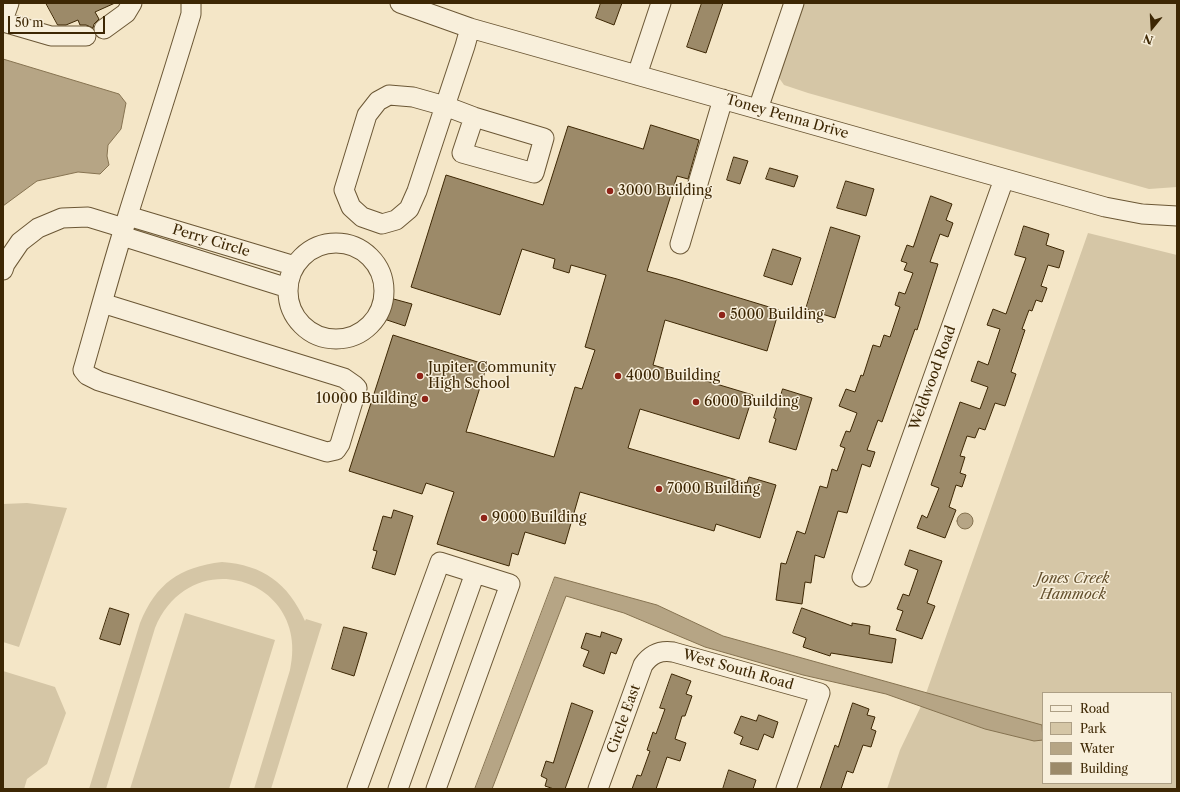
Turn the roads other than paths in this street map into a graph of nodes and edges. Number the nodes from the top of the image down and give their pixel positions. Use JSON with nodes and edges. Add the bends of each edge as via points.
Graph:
{"nodes":[{"id":1,"x":9,"y":3,"type":"edge"},
{"id":2,"x":132,"y":3,"type":"edge"},
{"id":3,"x":191,"y":3,"type":"edge"},
{"id":4,"x":400,"y":3,"type":"edge"},
{"id":5,"x":661,"y":3,"type":"edge"},
{"id":6,"x":794,"y":3,"type":"edge"},
{"id":7,"x":3,"y":21,"type":"edge"},
{"id":8,"x":470,"y":28,"type":"junction"},
{"id":9,"x":104,"y":29,"type":"dead end"},
{"id":10,"x":86,"y":36,"type":"dead end"},
{"id":11,"x":637,"y":75,"type":"junction"},
{"id":12,"x":723,"y":99,"type":"junction"},
{"id":13,"x":445,"y":106,"type":"junction"},
{"id":14,"x":758,"y":109,"type":"junction"},
{"id":15,"x":474,"y":117,"type":"dead end"},
{"id":16,"x":1004,"y":179,"type":"junction"},
{"id":17,"x":1177,"y":216,"type":"edge"},
{"id":18,"x":125,"y":227,"type":"junction"},
{"id":19,"x":680,"y":244,"type":"dead end"},
{"id":20,"x":294,"y":266,"type":"junction"},
{"id":21,"x":3,"y":270,"type":"edge"},
{"id":22,"x":288,"y":288,"type":"junction"},
{"id":23,"x":102,"y":303,"type":"junction"},
{"id":24,"x":475,"y":573,"type":"junction"},
{"id":25,"x":862,"y":577,"type":"dead end"},
{"id":26,"x":656,"y":653,"type":"joint"},
{"id":27,"x":357,"y":789,"type":"edge"},
{"id":28,"x":398,"y":789,"type":"edge"},
{"id":29,"x":436,"y":789,"type":"edge"},
{"id":30,"x":598,"y":789,"type":"edge"},
{"id":31,"x":786,"y":789,"type":"edge"}],
"edges":[{"from":1,"to":7,"type":"street"},
{"from":2,"to":9,"type":"street","via":[[126,13]]},
{"from":3,"to":18,"type":"street","via":[[191,14]]},
{"from":4,"to":8,"type":"street","name":"Toney Penna Drive"},
{"from":5,"to":11,"type":"street"},
{"from":6,"to":14,"type":"street"},
{"from":7,"to":10,"type":"street","via":[[51,36]]},
{"from":8,"to":11,"type":"street","name":"Toney Penna Drive"},
{"from":8,"to":13,"type":"street"},
{"from":11,"to":12,"type":"street","name":"Toney Penna Drive"},
{"from":12,"to":14,"type":"street","name":"Toney Penna Drive"},
{"from":12,"to":19,"type":"street"},
{"from":13,"to":13,"type":"street","via":[[413,97],[389,95],[378,101],[367,115],[344,190],[351,207],[362,218],[382,224],[396,220],[409,209]]},
{"from":13,"to":15,"type":"street"},
{"from":14,"to":16,"type":"street","name":"Toney Penna Drive"},
{"from":16,"to":17,"type":"street","name":"Toney Penna Drive","via":[[1105,207],[1142,214]]},
{"from":16,"to":25,"type":"street","name":"Weldwood Road"},
{"from":18,"to":20,"type":"street","name":"Perry Circle"},
{"from":18,"to":21,"type":"street","name":"Perry Circle","via":[[88,217],[62,218],[38,228],[20,242]]},
{"from":18,"to":22,"type":"street","name":"Perry Circle"},
{"from":18,"to":23,"type":"street"},
{"from":20,"to":22,"type":"street"},
{"from":20,"to":22,"type":"street","via":[[314,248],[338,243],[351,245],[371,258],[382,274],[385,295],[381,311],[371,325],[356,335],[346,338],[323,337],[306,329],[298,321],[290,306]]},
{"from":23,"to":23,"type":"street","via":[[344,378],[357,388],[340,444],[336,450],[327,452],[99,381],[87,375],[83,370]]},
{"from":24,"to":27,"type":"street","via":[[440,562]]},
{"from":24,"to":28,"type":"street"},
{"from":24,"to":29,"type":"street","via":[[510,584]]},
{"from":26,"to":30,"type":"street","name":"Circle East","via":[[643,665]]},
{"from":26,"to":31,"type":"street","name":"West South Road","via":[[673,652],[820,693]]}]}
